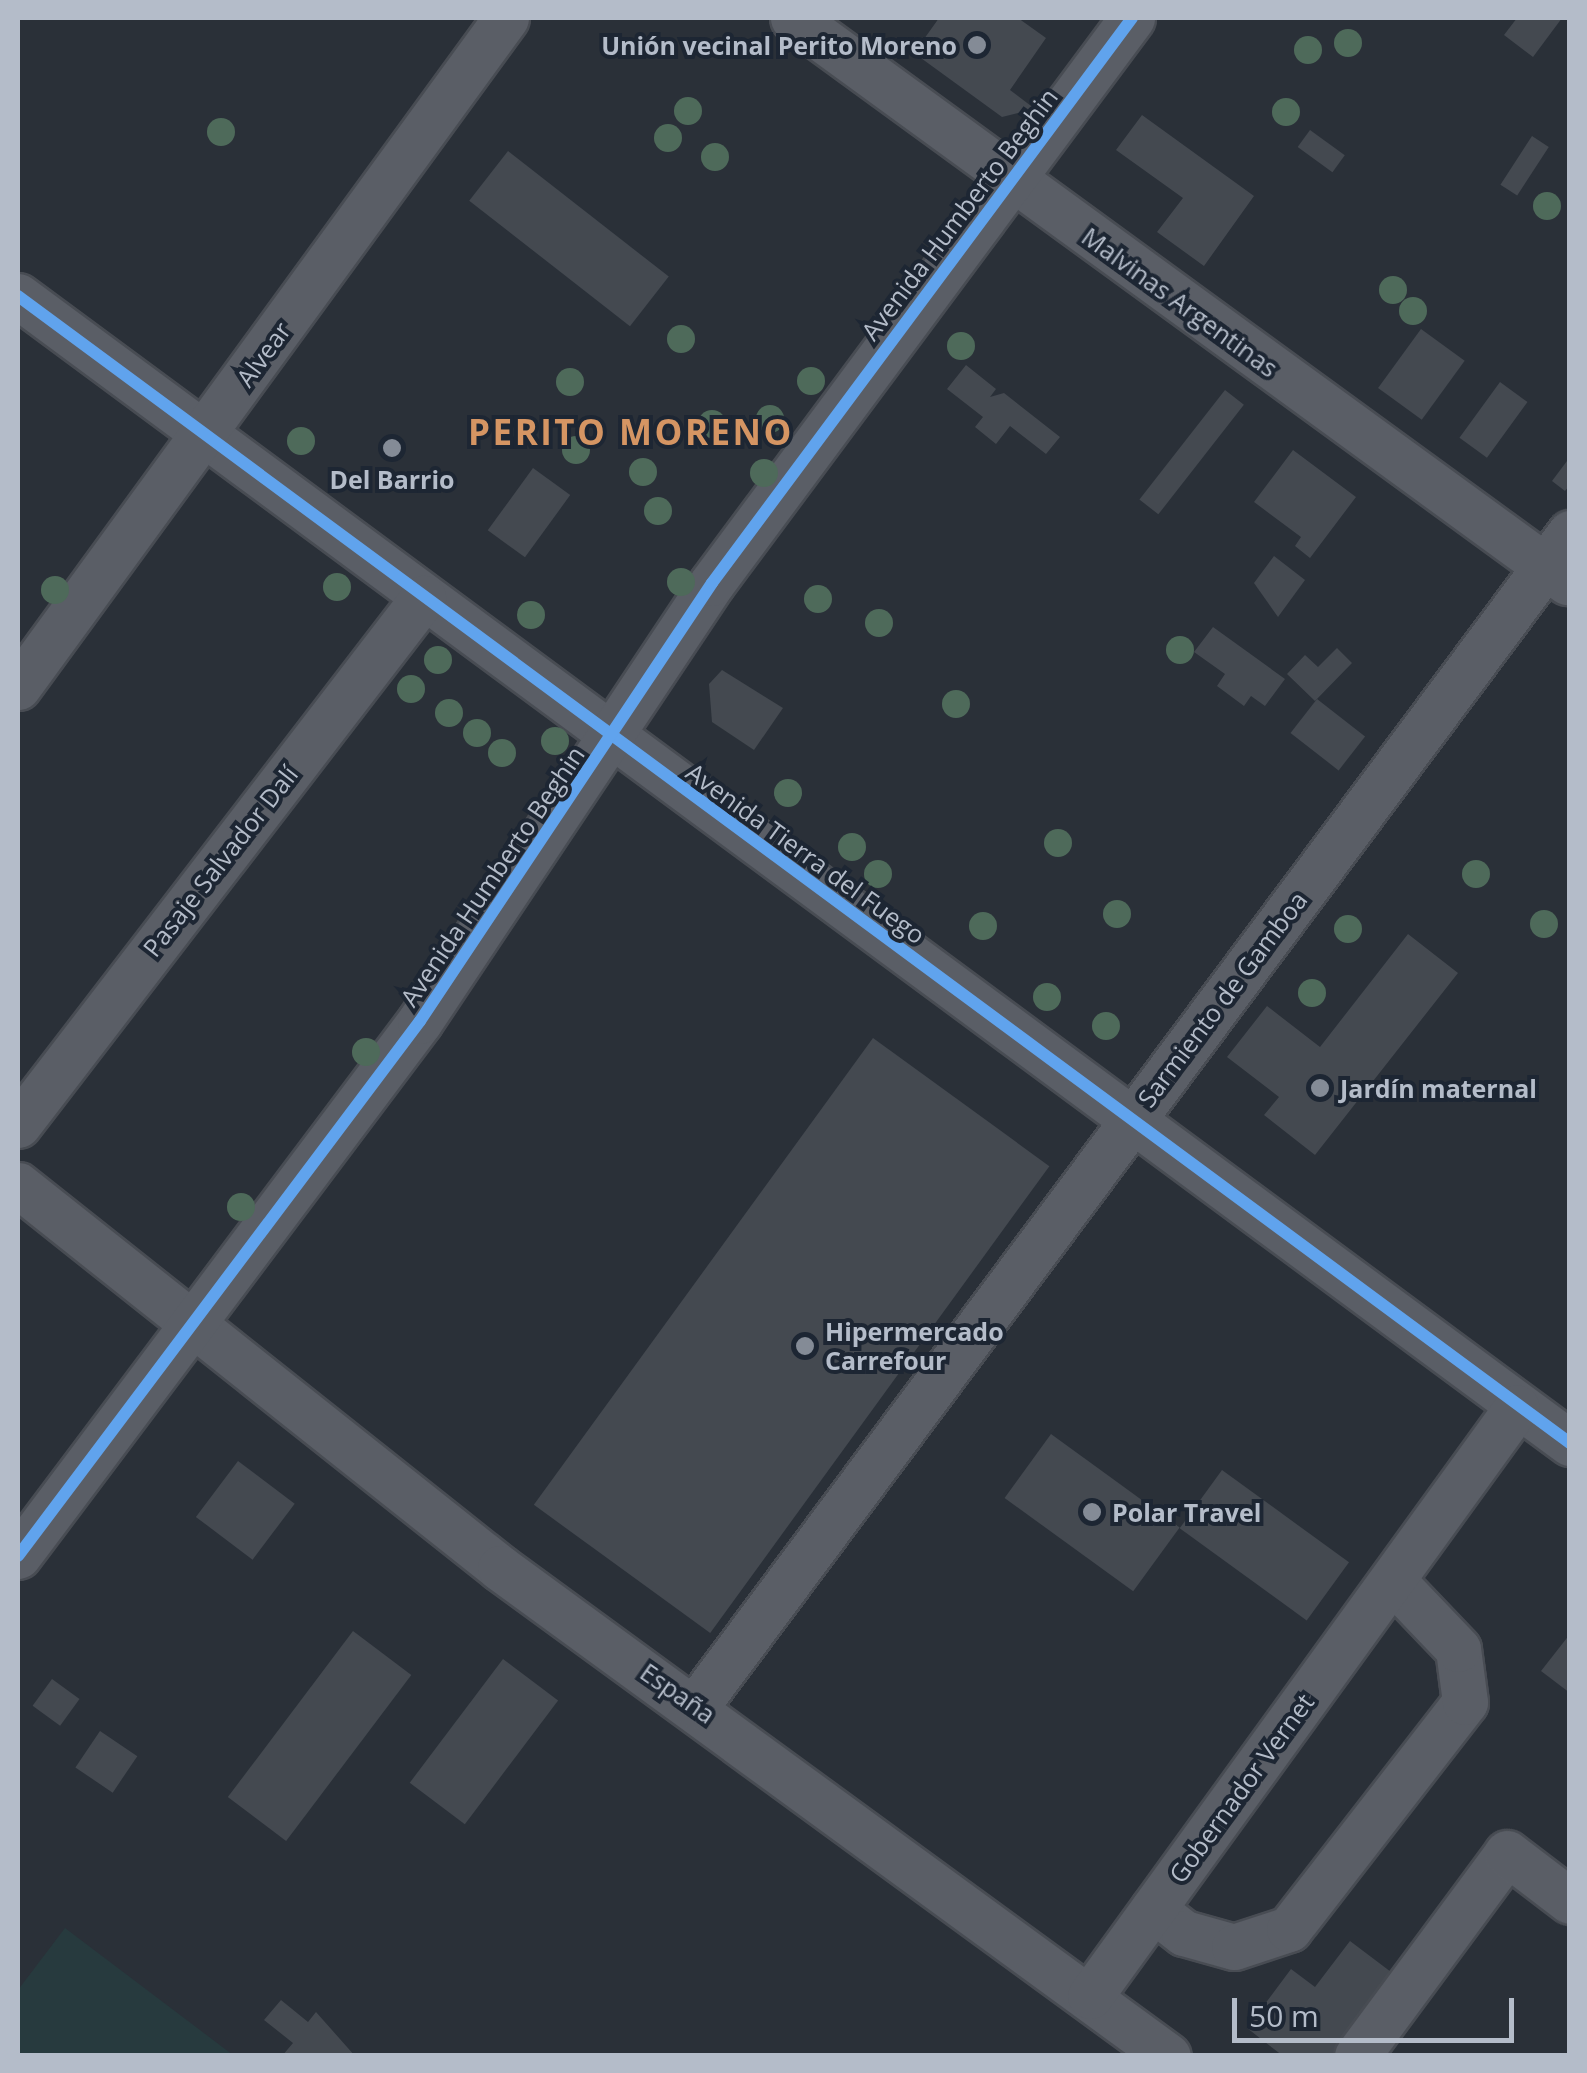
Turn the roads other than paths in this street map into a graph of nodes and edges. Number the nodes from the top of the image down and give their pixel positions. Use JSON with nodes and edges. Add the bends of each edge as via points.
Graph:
{"nodes":[{"id":1,"x":506,"y":18,"type":"edge"},
{"id":2,"x":794,"y":18,"type":"edge"},
{"id":3,"x":1132,"y":18,"type":"edge"},
{"id":4,"x":1010,"y":180,"type":"junction"},
{"id":5,"x":18,"y":296,"type":"edge"},
{"id":6,"x":205,"y":434,"type":"junction"},
{"id":7,"x":1562,"y":561,"type":"edge"},
{"id":8,"x":424,"y":598,"type":"junction"},
{"id":9,"x":18,"y":687,"type":"edge"},
{"id":10,"x":611,"y":741,"type":"junction"},
{"id":11,"x":1135,"y":1116,"type":"junction"},
{"id":12,"x":18,"y":1124,"type":"edge"},
{"id":13,"x":18,"y":1185,"type":"edge"},
{"id":14,"x":197,"y":1319,"type":"junction"},
{"id":15,"x":1517,"y":1407,"type":"junction"},
{"id":16,"x":1570,"y":1443,"type":"edge"},
{"id":17,"x":18,"y":1556,"type":"edge"},
{"id":18,"x":1392,"y":1580,"type":"junction"},
{"id":19,"x":696,"y":1706,"type":"junction"},
{"id":20,"x":1570,"y":1901,"type":"edge"},
{"id":21,"x":1153,"y":1909,"type":"junction"},
{"id":22,"x":1090,"y":1996,"type":"junction"},
{"id":23,"x":1168,"y":2056,"type":"edge"},
{"id":24,"x":1357,"y":2056,"type":"edge"}],
"edges":[{"from":1,"to":6,"type":"street","name":"Alvear"},
{"from":2,"to":4,"type":"street","name":"Malvinas Argentinas"},
{"from":3,"to":4,"type":"street","name":"Avenida Humberto Beghin"},
{"from":4,"to":7,"type":"street","name":"Malvinas Argentinas"},
{"from":4,"to":10,"type":"street","name":"Avenida Humberto Beghin","via":[[712,584]]},
{"from":5,"to":6,"type":"street","name":"Avenida Tierra del Fuego"},
{"from":6,"to":8,"type":"street","name":"Avenida Tierra del Fuego"},
{"from":6,"to":9,"type":"street","name":"Alvear"},
{"from":7,"to":11,"type":"street","name":"Sarmiento de Gamboa"},
{"from":8,"to":10,"type":"street","name":"Avenida Tierra del Fuego"},
{"from":8,"to":12,"type":"street","name":"Pasaje Salvador Dalí"},
{"from":10,"to":11,"type":"street","name":"Avenida Tierra del Fuego"},
{"from":10,"to":14,"type":"street","name":"Avenida Humberto Beghin","via":[[420,1021]]},
{"from":11,"to":15,"type":"street","name":"Avenida Tierra del Fuego"},
{"from":11,"to":19,"type":"street","name":"Sarmiento de Gamboa"},
{"from":13,"to":14,"type":"street","name":"España"},
{"from":14,"to":17,"type":"street","name":"Avenida Humberto Beghin"},
{"from":14,"to":19,"type":"street","name":"España","via":[[500,1568]]},
{"from":15,"to":16,"type":"street","name":"Avenida Tierra del Fuego"},
{"from":15,"to":18,"type":"street","name":"Gobernador Vernet"},
{"from":18,"to":21,"type":"street","name":"Gobernador Vernet"},
{"from":18,"to":21,"type":"street","via":[[1458,1649],[1465,1702],[1289,1929],[1234,1947],[1184,1933]]},
{"from":19,"to":22,"type":"street","name":"España"},
{"from":20,"to":24,"type":"street","via":[[1507,1853]]},
{"from":21,"to":22,"type":"street","name":"Gobernador Vernet"},
{"from":22,"to":23,"type":"street","name":"España"}]}
